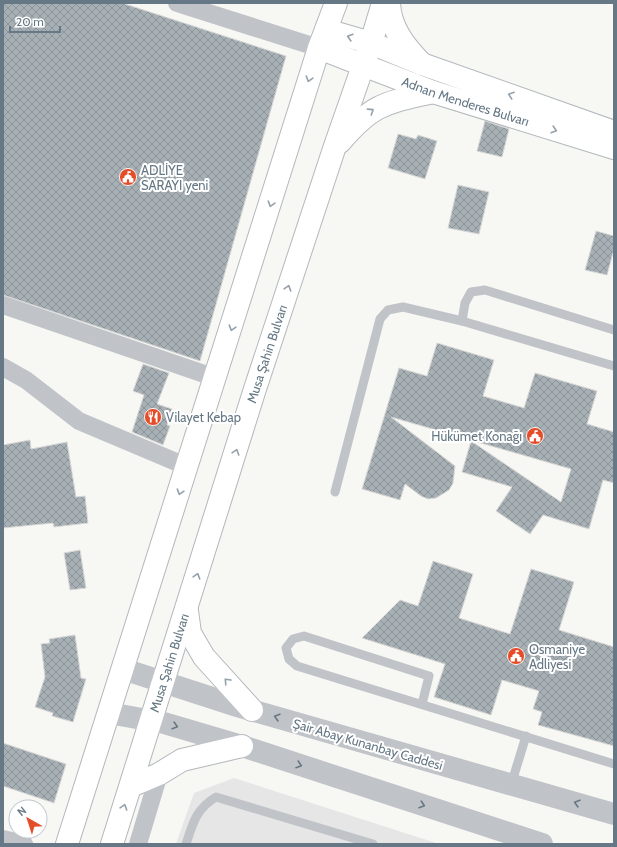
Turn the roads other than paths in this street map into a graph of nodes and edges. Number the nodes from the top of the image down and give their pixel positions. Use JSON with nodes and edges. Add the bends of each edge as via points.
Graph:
{"nodes":[{"id":1,"x":177,"y":3,"type":"edge"},
{"id":2,"x":336,"y":3,"type":"edge"},
{"id":3,"x":383,"y":3,"type":"edge"},
{"id":4,"x":389,"y":3,"type":"edge"},
{"id":5,"x":323,"y":39,"type":"junction"},
{"id":6,"x":372,"y":43,"type":"junction"},
{"id":7,"x":422,"y":64,"type":"junction"},
{"id":8,"x":363,"y":66,"type":"junction"},
{"id":9,"x":433,"y":92,"type":"junction"},
{"id":10,"x":614,"y":132,"type":"edge"},
{"id":11,"x":614,"y":148,"type":"edge"},
{"id":12,"x":334,"y":149,"type":"junction"},
{"id":13,"x":3,"y":305,"type":"edge"},
{"id":14,"x":462,"y":321,"type":"junction"},
{"id":15,"x":614,"y":330,"type":"edge"},
{"id":16,"x":614,"y":366,"type":"edge"},
{"id":17,"x":3,"y":367,"type":"edge"},
{"id":18,"x":216,"y":378,"type":"junction"},
{"id":19,"x":188,"y":467,"type":"junction"},
{"id":20,"x":335,"y":492,"type":"dead end"},
{"id":21,"x":186,"y":608,"type":"junction"},
{"id":22,"x":123,"y":669,"type":"junction"},
{"id":23,"x":163,"y":682,"type":"junction"},
{"id":24,"x":422,"y":704,"type":"junction"},
{"id":25,"x":252,"y":710,"type":"junction"},
{"id":26,"x":109,"y":712,"type":"junction"},
{"id":27,"x":150,"y":722,"type":"junction"},
{"id":28,"x":526,"y":736,"type":"junction"},
{"id":29,"x":242,"y":746,"type":"junction"},
{"id":30,"x":614,"y":764,"type":"edge"},
{"id":31,"x":159,"y":774,"type":"junction"},
{"id":32,"x":511,"y":785,"type":"junction"},
{"id":33,"x":131,"y":786,"type":"junction"},
{"id":34,"x":614,"y":814,"type":"edge"},
{"id":35,"x":3,"y":839,"type":"edge"},
{"id":36,"x":24,"y":844,"type":"edge"},
{"id":37,"x":67,"y":844,"type":"edge"},
{"id":38,"x":112,"y":844,"type":"edge"},
{"id":39,"x":138,"y":844,"type":"edge"},
{"id":40,"x":186,"y":844,"type":"edge"},
{"id":41,"x":373,"y":844,"type":"edge"},
{"id":42,"x":542,"y":844,"type":"edge"}],
"edges":[{"from":1,"to":5,"type":"street"},
{"from":2,"to":5,"type":"main road"},
{"from":3,"to":6,"type":"main road","name":"Musa Şahin Bulvarı"},
{"from":4,"to":7,"type":"main road","via":[[393,23],[400,38]]},
{"from":6,"to":5,"type":"main road","name":"Adnan Menderes Bulvarı","one_way":true},
{"from":5,"to":8,"type":"main road","name":"Adnan Menderes Bulvarı"},
{"from":5,"to":18,"type":"main road","one_way":true},
{"from":6,"to":7,"type":"main road","name":"Adnan Menderes Bulvarı"},
{"from":6,"to":8,"type":"main road","name":"Musa Şahin Bulvarı"},
{"from":10,"to":7,"type":"main road","name":"Adnan Menderes Bulvarı","one_way":true},
{"from":8,"to":9,"type":"main road","name":"Adnan Menderes Bulvarı"},
{"from":8,"to":12,"type":"main road","name":"Musa Şahin Bulvarı"},
{"from":9,"to":11,"type":"main road","name":"Adnan Menderes Bulvarı","one_way":true},
{"from":12,"to":9,"type":"main road","one_way":true,"via":[[369,112],[384,104]]},
{"from":21,"to":12,"type":"main road","name":"Musa Şahin Bulvarı","one_way":true},
{"from":13,"to":18,"type":"street"},
{"from":14,"to":15,"type":"lane","via":[[465,303],[471,292],[485,290]]},
{"from":14,"to":16,"type":"lane"},
{"from":14,"to":20,"type":"lane","via":[[403,307],[388,310],[380,319]]},
{"from":17,"to":19,"type":"street","via":[[26,380],[79,421]]},
{"from":18,"to":19,"type":"main road"},
{"from":19,"to":22,"type":"main road","one_way":true},
{"from":21,"to":23,"type":"main road","name":"Musa Şahin Bulvarı"},
{"from":25,"to":21,"type":"main road","one_way":true,"via":[[204,657],[190,633]]},
{"from":22,"to":23,"type":"street","name":"Şair Abay Kunanbay Caddesi"},
{"from":22,"to":26,"type":"main road"},
{"from":23,"to":25,"type":"street","name":"Şair Abay Kunanbay Caddesi"},
{"from":23,"to":27,"type":"main road","name":"Musa Şahin Bulvarı"},
{"from":24,"to":24,"type":"lane","via":[[297,666],[289,659],[286,648],[293,639],[304,636],[429,676]]},
{"from":24,"to":28,"type":"lane"},
{"from":32,"to":25,"type":"street","name":"Şair Abay Kunanbay Caddesi","one_way":true},
{"from":26,"to":27,"type":"street"},
{"from":26,"to":37,"type":"main road"},
{"from":27,"to":29,"type":"street","one_way":true,"via":[[164,723]]},
{"from":27,"to":33,"type":"main road","name":"Musa Şahin Bulvarı"},
{"from":28,"to":30,"type":"lane"},
{"from":28,"to":32,"type":"lane"},
{"from":29,"to":31,"type":"main road","via":[[182,760]]},
{"from":29,"to":42,"type":"street","one_way":true},
{"from":31,"to":33,"type":"main road"},
{"from":31,"to":39,"type":"street"},
{"from":34,"to":32,"type":"street","name":"Şair Abay Kunanbay Caddesi","one_way":true},
{"from":38,"to":33,"type":"main road","name":"Musa Şahin Bulvarı","one_way":true},
{"from":35,"to":36,"type":"street"},
{"from":40,"to":41,"type":"lane","via":[[195,816],[216,796]]}]}
